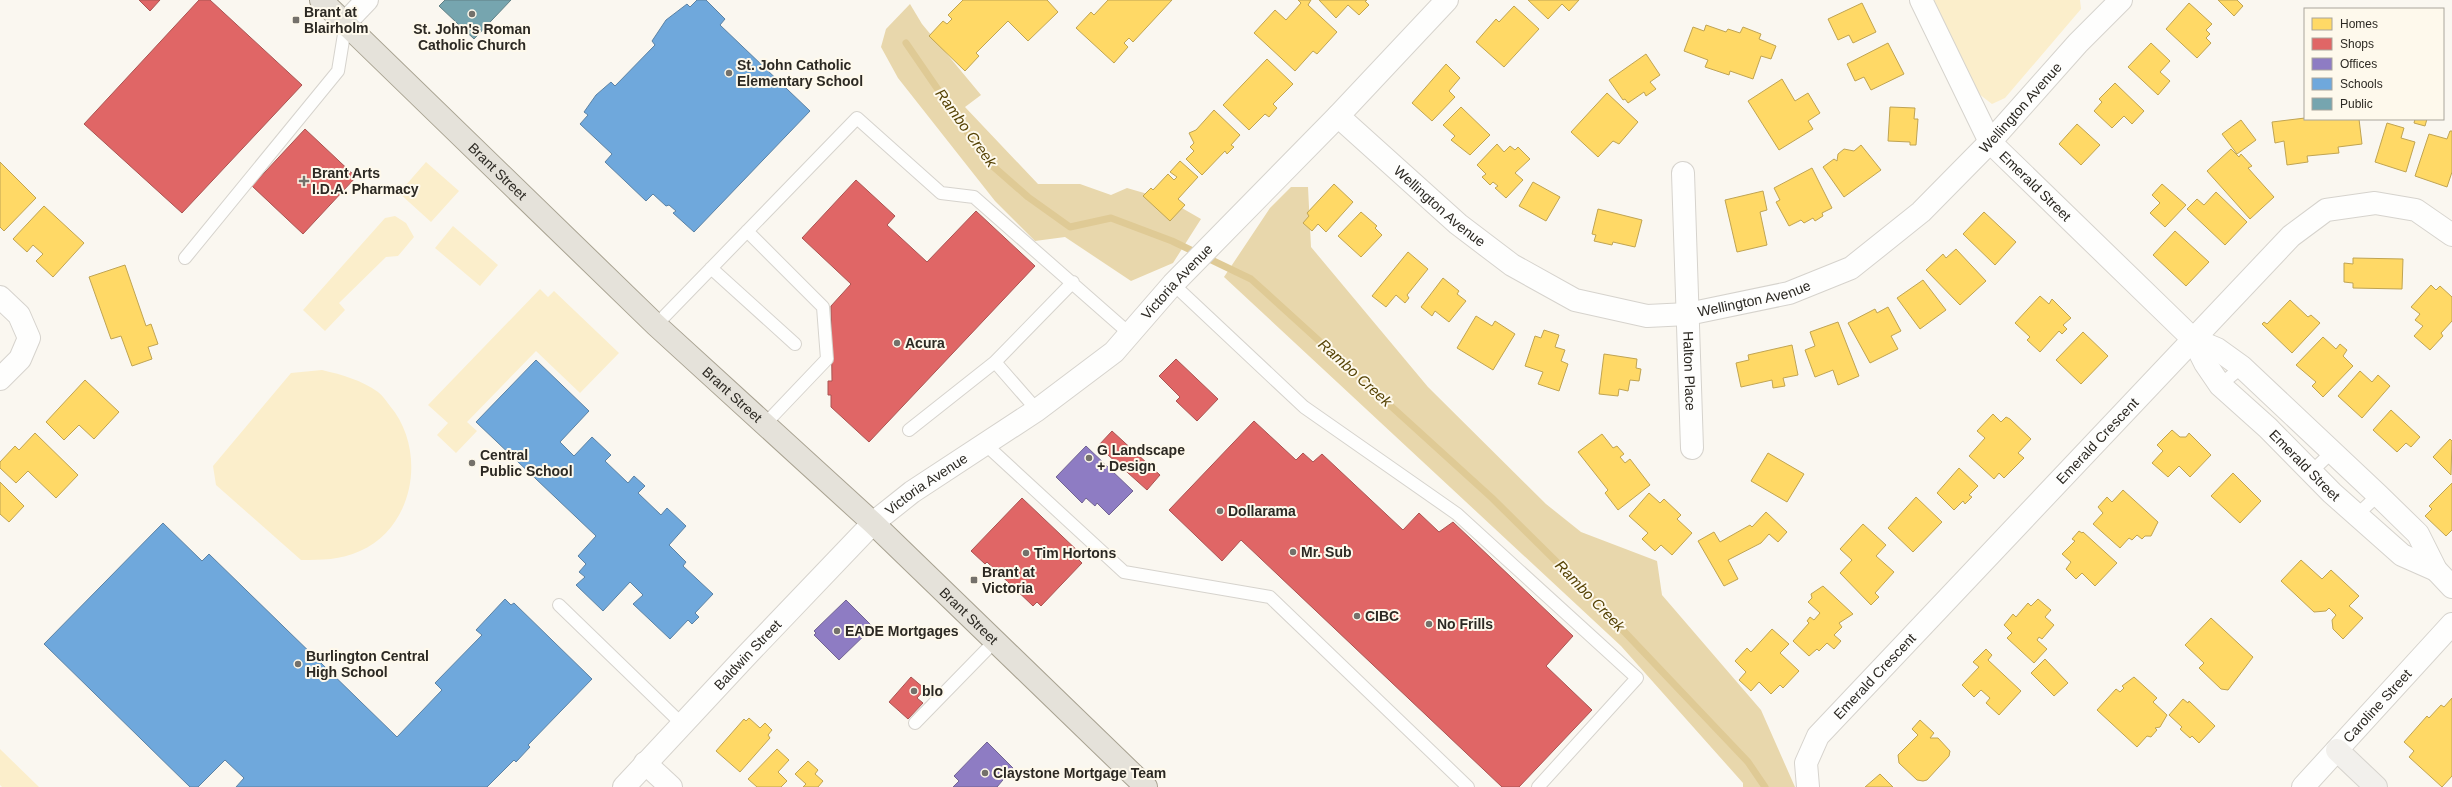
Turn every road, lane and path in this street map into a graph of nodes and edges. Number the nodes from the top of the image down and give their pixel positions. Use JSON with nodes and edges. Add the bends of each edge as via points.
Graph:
{"nodes":[{"id":1,"x":321,"y":0,"type":"edge"},
{"id":2,"x":367,"y":0,"type":"edge"},
{"id":3,"x":1447,"y":0,"type":"edge"},
{"id":4,"x":1921,"y":0,"type":"edge"},
{"id":5,"x":2112,"y":3,"type":"edge"},
{"id":6,"x":346,"y":22,"type":"junction"},
{"id":7,"x":1338,"y":116,"type":"junction"},
{"id":8,"x":1990,"y":142,"type":"junction"},
{"id":9,"x":1683,"y":173,"type":"dead end"},
{"id":10,"x":747,"y":230,"type":"junction"},
{"id":11,"x":2452,"y":235,"type":"edge"},
{"id":12,"x":185,"y":258,"type":"dead end"},
{"id":13,"x":711,"y":268,"type":"junction"},
{"id":14,"x":1179,"y":279,"type":"junction"},
{"id":15,"x":1073,"y":282,"type":"junction"},
{"id":16,"x":0,"y":297,"type":"edge"},
{"id":17,"x":1688,"y":314,"type":"junction"},
{"id":18,"x":656,"y":325,"type":"junction"},
{"id":19,"x":1130,"y":334,"type":"junction"},
{"id":20,"x":2193,"y":339,"type":"junction"},
{"id":21,"x":795,"y":344,"type":"dead end"},
{"id":22,"x":995,"y":362,"type":"junction"},
{"id":23,"x":2242,"y":367,"type":"junction"},
{"id":24,"x":0,"y":379,"type":"edge"},
{"id":25,"x":2220,"y":385,"type":"junction"},
{"id":26,"x":2287,"y":409,"type":"junction"},
{"id":27,"x":1037,"y":410,"type":"junction"},
{"id":28,"x":765,"y":424,"type":"junction"},
{"id":29,"x":2268,"y":428,"type":"junction"},
{"id":30,"x":910,"y":430,"type":"dead end"},
{"id":31,"x":985,"y":444,"type":"junction"},
{"id":32,"x":1692,"y":448,"type":"dead end"},
{"id":33,"x":2332,"y":453,"type":"junction"},
{"id":34,"x":2311,"y":472,"type":"junction"},
{"id":35,"x":2378,"y":495,"type":"junction"},
{"id":36,"x":2357,"y":515,"type":"junction"},
{"id":37,"x":873,"y":523,"type":"junction"},
{"id":38,"x":2436,"y":570,"type":"junction"},
{"id":39,"x":2452,"y":587,"type":"edge"},
{"id":40,"x":559,"y":605,"type":"dead end"},
{"id":41,"x":2452,"y":624,"type":"edge"},
{"id":42,"x":994,"y":642,"type":"junction"},
{"id":43,"x":916,"y":723,"type":"dead end"},
{"id":44,"x":682,"y":724,"type":"junction"},
{"id":45,"x":2337,"y":750,"type":"junction"},
{"id":46,"x":645,"y":763,"type":"junction"},
{"id":47,"x":624,"y":787,"type":"edge"},
{"id":48,"x":671,"y":787,"type":"edge"},
{"id":49,"x":1146,"y":787,"type":"edge"},
{"id":50,"x":1468,"y":787,"type":"edge"},
{"id":51,"x":1538,"y":787,"type":"edge"},
{"id":52,"x":1808,"y":787,"type":"edge"},
{"id":53,"x":2303,"y":787,"type":"edge"},
{"id":54,"x":2376,"y":787,"type":"edge"}],
"edges":[{"from":1,"to":6,"type":"main road","name":"Brant Street"},
{"from":2,"to":6,"type":"street"},
{"from":3,"to":7,"type":"street","name":"Victoria Avenue"},
{"from":4,"to":8,"type":"street","name":"Emerald Street"},
{"from":5,"to":8,"type":"street","name":"Wellington Avenue"},
{"from":6,"to":12,"type":"lane","via":[[338,71]]},
{"from":6,"to":18,"type":"main road","name":"Brant Street"},
{"from":7,"to":14,"type":"street","name":"Victoria Avenue"},
{"from":7,"to":17,"type":"street","name":"Wellington Avenue","via":[[1458,224],[1512,265],[1574,300],[1647,316]]},
{"from":8,"to":17,"type":"street","name":"Wellington Avenue","via":[[1921,212],[1851,268],[1789,293]]},
{"from":8,"to":20,"type":"street","name":"Emerald Street"},
{"from":9,"to":17,"type":"street","name":"Halton Place"},
{"from":10,"to":13,"type":"lane"},
{"from":10,"to":15,"type":"lane","via":[[857,118],[941,193],[974,198]]},
{"from":10,"to":28,"type":"lane","via":[[823,307],[827,359]]},
{"from":11,"to":20,"type":"street","name":"Emerald Crescent","via":[[2416,210],[2375,203],[2326,210],[2290,236]]},
{"from":13,"to":18,"type":"lane"},
{"from":13,"to":21,"type":"lane"},
{"from":14,"to":19,"type":"street","name":"Victoria Avenue"},
{"from":14,"to":51,"type":"lane","via":[[1304,407],[1457,514],[1637,678]]},
{"from":15,"to":19,"type":"lane"},
{"from":15,"to":22,"type":"lane"},
{"from":16,"to":24,"type":"street","via":[[19,315],[29,338],[20,359]]},
{"from":17,"to":32,"type":"street","name":"Halton Place"},
{"from":18,"to":28,"type":"main road","name":"Brant Street"},
{"from":19,"to":27,"type":"street","name":"Victoria Avenue","via":[[1114,352]]},
{"from":20,"to":23,"type":"street","name":"Emerald Street","via":[[2217,349]]},
{"from":20,"to":25,"type":"street","name":"Emerald Street"},
{"from":20,"to":52,"type":"street","name":"Emerald Crescent","via":[[1818,736],[1806,762]]},
{"from":22,"to":27,"type":"lane"},
{"from":22,"to":30,"type":"lane"},
{"from":23,"to":25,"type":"lane"},
{"from":23,"to":26,"type":"street","name":"Emerald Street"},
{"from":25,"to":29,"type":"street","name":"Emerald Street"},
{"from":26,"to":29,"type":"lane"},
{"from":26,"to":33,"type":"street","name":"Emerald Street"},
{"from":27,"to":31,"type":"street","name":"Victoria Avenue"},
{"from":28,"to":37,"type":"main road","name":"Brant Street"},
{"from":29,"to":34,"type":"street","name":"Emerald Street"},
{"from":31,"to":37,"type":"street","name":"Victoria Avenue","via":[[912,492]]},
{"from":31,"to":50,"type":"lane","via":[[1124,572],[1270,597]]},
{"from":33,"to":34,"type":"lane"},
{"from":33,"to":35,"type":"street","name":"Emerald Street"},
{"from":34,"to":36,"type":"street","name":"Emerald Street"},
{"from":35,"to":36,"type":"lane"},
{"from":35,"to":38,"type":"street","name":"Emerald Street","via":[[2418,534]]},
{"from":36,"to":38,"type":"street","name":"Emerald Street","via":[[2402,555]]},
{"from":37,"to":42,"type":"main road","name":"Brant Street"},
{"from":37,"to":44,"type":"street","name":"Baldwin Street"},
{"from":38,"to":39,"type":"street","name":"Emerald Street"},
{"from":40,"to":44,"type":"lane"},
{"from":41,"to":45,"type":"street","name":"Caroline Street"},
{"from":42,"to":43,"type":"lane"},
{"from":42,"to":49,"type":"main road","name":"Brant Street"},
{"from":44,"to":46,"type":"street","name":"Baldwin Street"},
{"from":45,"to":53,"type":"street","name":"Caroline Street"},
{"from":45,"to":54,"type":"street"},
{"from":46,"to":47,"type":"street","name":"Baldwin Street"},
{"from":46,"to":48,"type":"street"}]}
